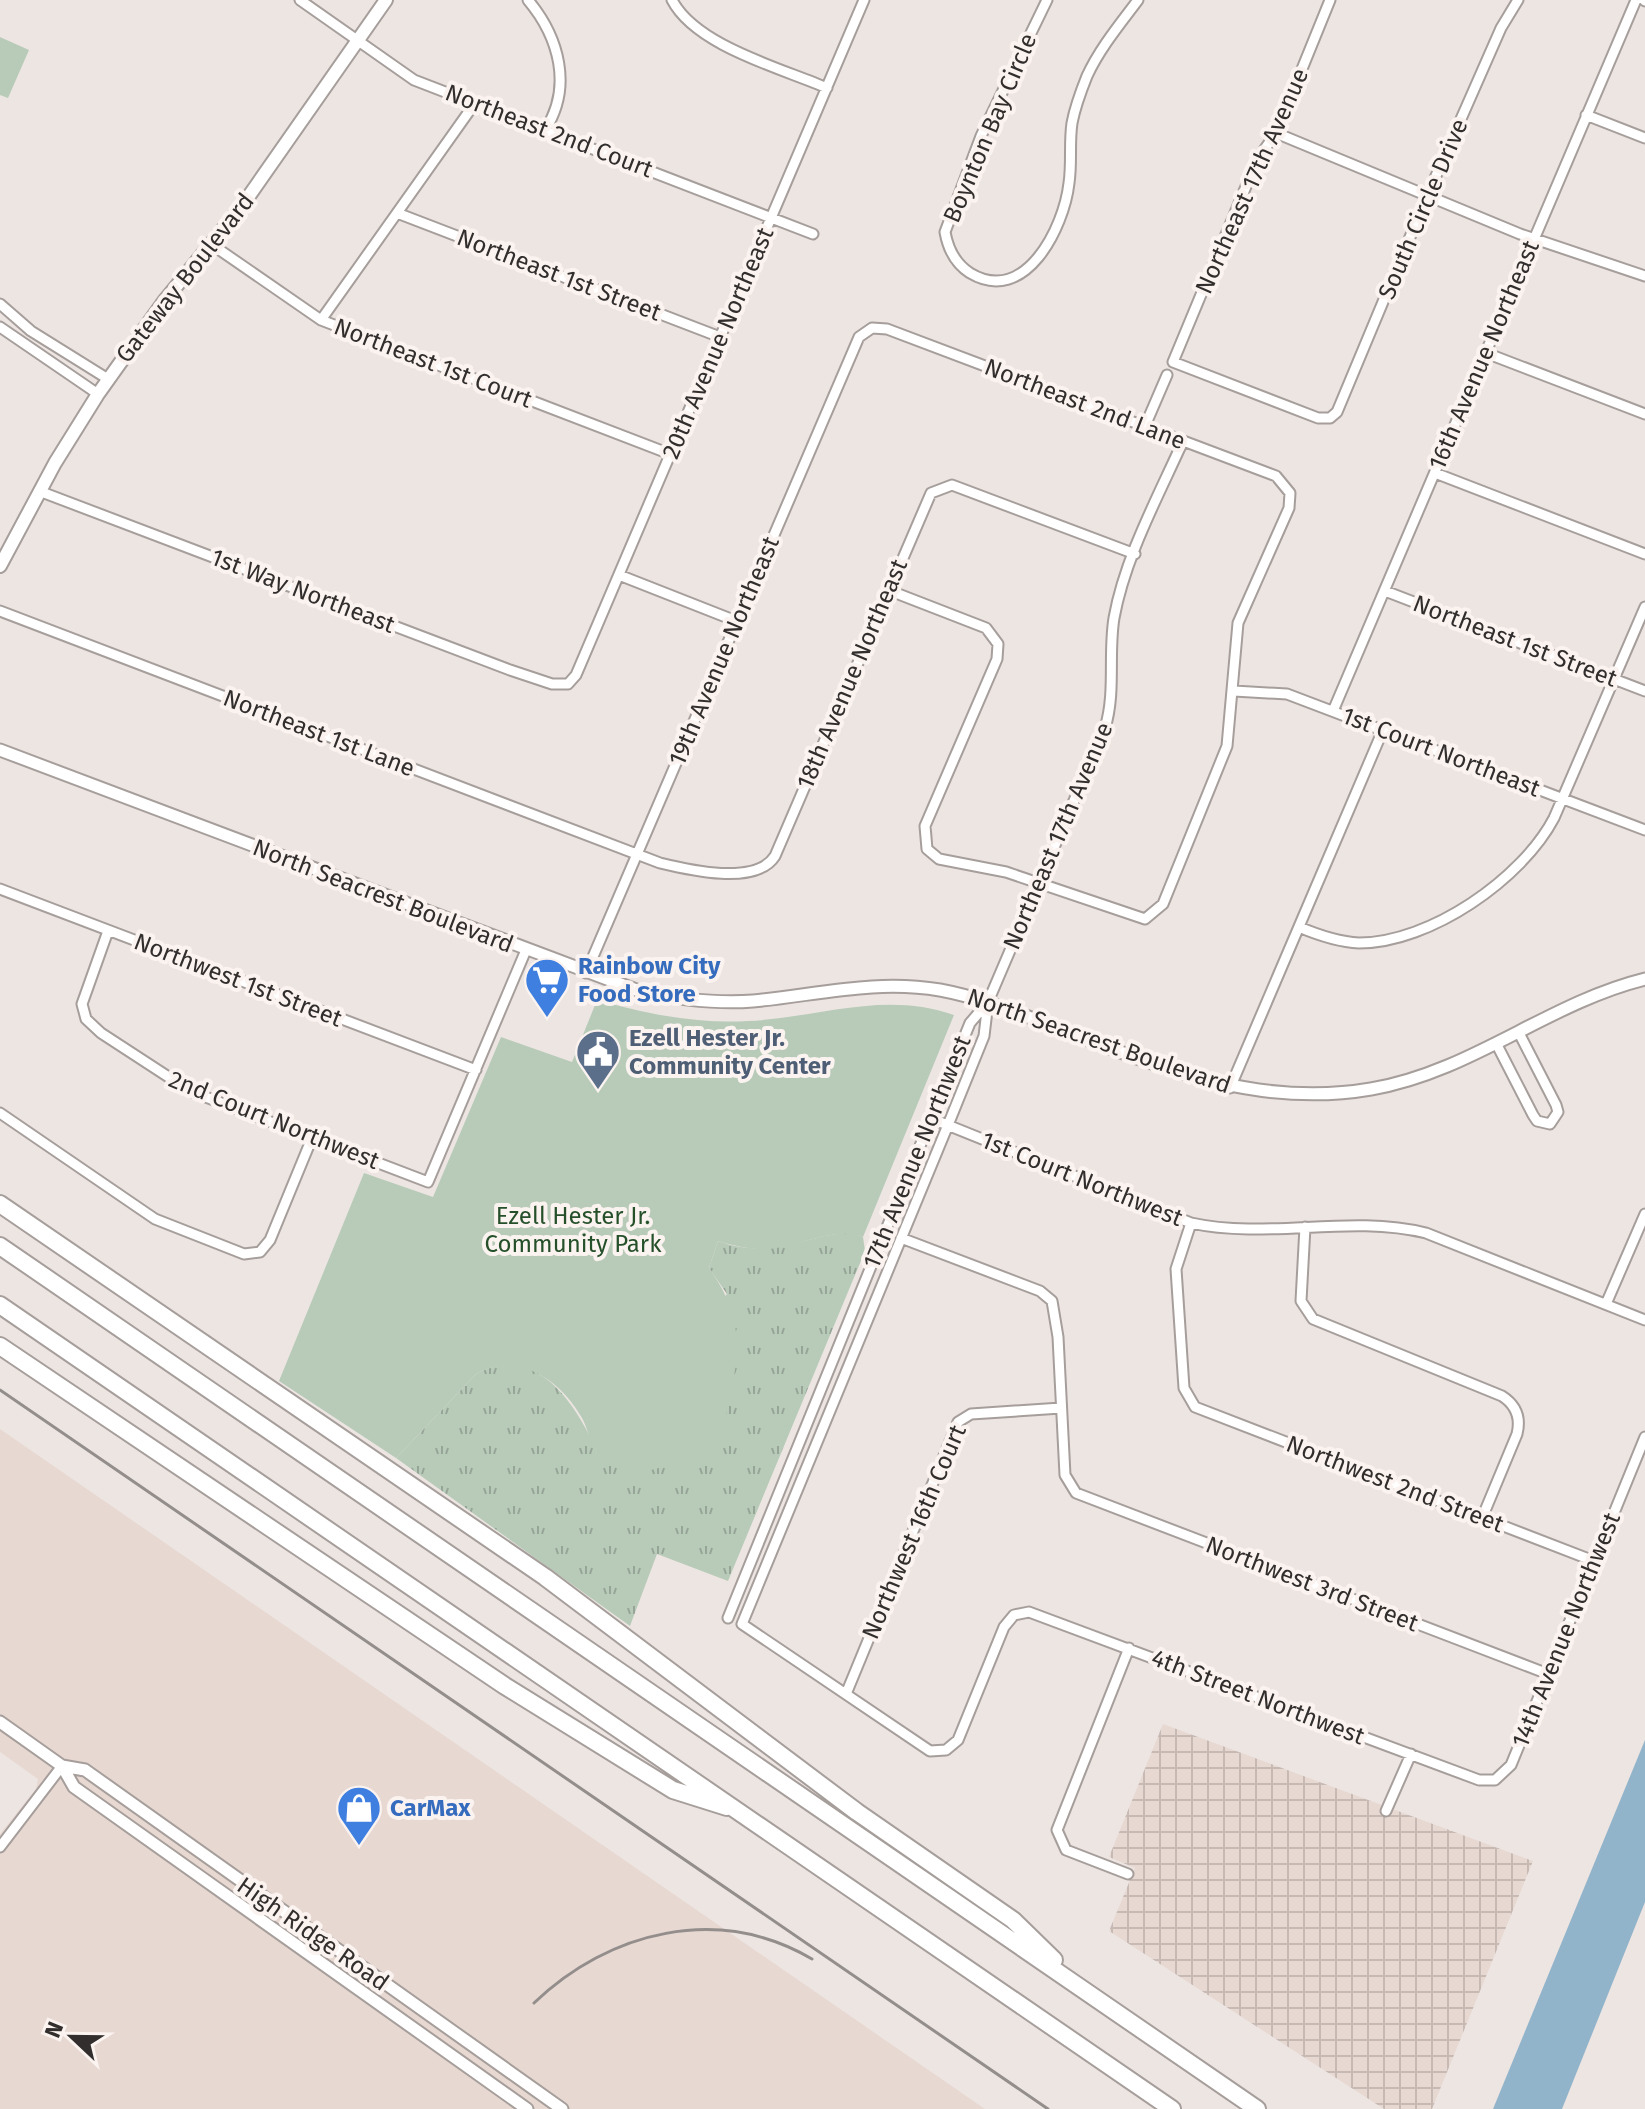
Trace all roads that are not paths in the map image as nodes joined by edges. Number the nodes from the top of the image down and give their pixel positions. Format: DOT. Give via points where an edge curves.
graph roads {
  1 [pos="300,0"];
  2 [pos="386,0"];
  3 [pos="528,0"];
  4 [pos="672,0"];
  5 [pos="864,0"];
  6 [pos="1047,0"];
  7 [pos="1138,0"];
  8 [pos="1330,0"];
  9 [pos="1518,0"];
  10 [pos="1636,0"];
  11 [pos="359,42"];
  12 [pos="827,88"];
  13 [pos="475,103"];
  14 [pos="1586,115"];
  15 [pos="545,130"];
  16 [pos="1276,133"];
  17 [pos="1645,138"];
  18 [pos="1428,194"];
  19 [pos="397,213"];
  20 [pos="771,217"];
  21 [pos="813,234"];
  22 [pos="1534,237"];
  23 [pos="211,244"];
  24 [pos="1645,276"];
  25 [pos="0,304"];
  26 [pos="321,320"];
  27 [pos="0,327"];
  28 [pos="865,331"];
  29 [pos="720,337"];
  30 [pos="1486,353"];
  31 [pos="1167,375"];
  32 [pos="108,379"];
  33 [pos="98,394"];
  34 [pos="1645,414"];
  35 [pos="1330,418"];
  36 [pos="1145,426"];
  37 [pos="1183,441"];
  38 [pos="670,454"];
  39 [pos="1435,473"];
  40 [pos="39,491"];
  41 [pos="1135,554"];
  42 [pos="1645,554"];
  43 [pos="0,566"];
  44 [pos="619,575"];
  45 [pos="888,590"];
  46 [pos="1385,591"];
  47 [pos="1645,607"];
  48 [pos="0,611"];
  49 [pos="736,621"];
  50 [pos="1615,679"];
  51 [pos="568,684"];
  52 [pos="1234,691"];
  53 [pos="1645,691"];
  54 [pos="1333,711"];
  55 [pos="1383,730"];
  56 [pos="0,750"];
  57 [pos="1563,799"];
  58 [pos="1645,830"];
  59 [pos="637,854"];
  60 [pos="1039,883"];
  61 [pos="0,889"];
  62 [pos="1299,927"];
  63 [pos="108,931"];
  64 [pos="526,950"];
  65 [pos="586,973"];
  66 [pos="1645,979"];
  67 [pos="988,1002"];
  68 [pos="1519,1033"];
  69 [pos="1497,1045"];
  70 [pos="476,1070"];
  71 [pos="1230,1088"];
  72 [pos="0,1113"];
  73 [pos="930,1118"];
  74 [pos="948,1125"];
  75 [pos="312,1138"];
  76 [pos="0,1204"];
  77 [pos="1645,1214"];
  78 [pos="1191,1223"];
  79 [pos="1305,1227"];
  80 [pos="901,1238"];
  81 [pos="0,1246"];
  82 [pos="1606,1304"];
  83 [pos="0,1305"];
  84 [pos="1645,1320"];
  85 [pos="0,1346"];
  86 [pos="1061,1408"];
  87 [pos="1645,1437"];
  88 [pos="1482,1518"];
  89 [pos="1594,1561"];
  90 [pos="728,1618"];
  91 [pos="1129,1648"];
  92 [pos="1548,1674"];
  93 [pos="846,1694"];
  94 [pos="0,1722"];
  95 [pos="1411,1754"];
  96 [pos="62,1766"];
  97 [pos="1502,1777"];
  98 [pos="1386,1811"];
  99 [pos="742,1812"];
  100 [pos="0,1847"];
  101 [pos="200,1853"];
  102 [pos="188,1869"];
  103 [pos="1128,1874"];
  104 [pos="1086,1992"];
  105 [pos="474,2047"];
  106 [pos="463,2064"];
  107 [pos="527,2109"];
  108 [pos="562,2109"];
  109 [pos="1172,2109"];
  110 [pos="1257,2109"];
  1 -- 11 [label="street, Northeast 2nd Court"];
  2 -- 11 [label="main road, Gateway Boulevard"];
  3 -- 15 [label="street" via="560,62 561,91"];
  4 -- 12 [label="street" via="706,35"];
  5 -- 12 [label="street, 20th Avenue Northeast"];
  6 -- 7 [label="street, Boynton Bay Circle" via="981,136 945,232 957,261 986,279 1012,279 1027,272 1053,232 1070,182 1069,148 1078,99 1100,53"];
  8 -- 16 [label="street, Northeast 17th Avenue"];
  9 -- 18 [label="street, South Circle Drive"];
  10 -- 14 [label="street, 16th Avenue Northeast"];
  11 -- 13 [label="street, Northeast 2nd Court" via="414,80"];
  11 -- 23 [label="main road, Gateway Boulevard"];
  12 -- 20 [label="street, 20th Avenue Northeast"];
  13 -- 15 [label="street, Northeast 2nd Court"];
  13 -- 19 [label="street"];
  14 -- 17 [label="street"];
  14 -- 22 [label="street, 16th Avenue Northeast"];
  15 -- 20 [label="street, Northeast 2nd Court"];
  16 -- 18 [label="street"];
  16 -- 35 [label="street, Northeast 17th Avenue" via="1257,160 1173,362 1318,418"];
  18 -- 22 [label="street"];
  18 -- 35 [label="street, South Circle Drive" via="1337,412"];
  19 -- 26 [label="street"];
  19 -- 29 [label="street, Northeast 1st Street"];
  20 -- 21 [label="street, Northeast 2nd Court"];
  20 -- 29 [label="street, 20th Avenue Northeast"];
  22 -- 24 [label="street"];
  22 -- 30 [label="street, 16th Avenue Northeast"];
  23 -- 26 [label="street, Northeast 1st Court"];
  23 -- 32 [label="main road, Gateway Boulevard"];
  25 -- 32 [label="street" via="31,331"];
  26 -- 38 [label="street, Northeast 1st Court"];
  27 -- 33 [label="street"];
  28 -- 36 [label="street, Northeast 2nd Lane" via="887,329"];
  28 -- 49 [label="street, 19th Avenue Northeast"];
  29 -- 38 [label="street, 20th Avenue Northeast"];
  30 -- 34 [label="street"];
  30 -- 39 [label="street, 16th Avenue Northeast"];
  31 -- 36 [label="street"];
  32 -- 33 [label="main road, Gateway Boulevard"];
  33 -- 40 [label="main road, Gateway Boulevard"];
  36 -- 37 [label="street, Northeast 2nd Lane"];
  37 -- 41 [label="street, Northeast 17th Avenue"];
  37 -- 52 [label="street, Northeast 2nd Lane" via="1276,476 1287,486 1291,501 1238,623"];
  38 -- 44 [label="street, 20th Avenue Northeast"];
  39 -- 42 [label="street"];
  39 -- 46 [label="street, 16th Avenue Northeast"];
  40 -- 43 [label="main road, Gateway Boulevard"];
  40 -- 51 [label="street, 1st Way Northeast" via="510,670"];
  41 -- 45 [label="street, 18th Avenue Northeast" via="952,485 937,488 927,500"];
  41 -- 60 [label="street, Northeast 17th Avenue" via="1114,618 1110,712"];
  44 -- 49 [label="street"];
  44 -- 51 [label="street, 20th Avenue Northeast"];
  45 -- 59 [label="street, 18th Avenue Northeast" via="770,863 757,870 713,872"];
  45 -- 60 [label="street" via="986,628 998,644 997,659 925,826 924,841 939,859"];
  46 -- 50 [label="street, Northeast 1st Street"];
  46 -- 54 [label="street, 16th Avenue Northeast"];
  47 -- 50 [label="street"];
  48 -- 59 [label="street, Northeast 1st Lane"];
  49 -- 59 [label="street, 19th Avenue Northeast"];
  50 -- 53 [label="street, Northeast 1st Street"];
  50 -- 57 [label="street"];
  52 -- 54 [label="street, 1st Court Northeast" via="1280,692"];
  52 -- 60 [label="street" via="1219,772 1163,904 1152,916 1137,919"];
  54 -- 55 [label="street, 1st Court Northeast"];
  55 -- 57 [label="street, 1st Court Northeast"];
  55 -- 62 [label="street"];
  56 -- 64 [label="street, North Seacrest Boulevard"];
  57 -- 58 [label="street, 1st Court Northeast"];
  57 -- 62 [label="street" via="1547,832 1516,870 1476,900 1413,932 1378,942 1351,942"];
  59 -- 65 [label="street, 19th Avenue Northeast"];
  60 -- 67 [label="street, Northeast 17th Avenue"];
  61 -- 63 [label="street, Northwest 1st Street"];
  62 -- 71 [label="street"];
  63 -- 70 [label="street, Northwest 1st Street"];
  63 -- 75 [label="street, 2nd Court Northwest" via="82,1004 91,1025 178,1085"];
  64 -- 65 [label="street, North Seacrest Boulevard"];
  64 -- 70 [label="street"];
  65 -- 67 [label="street, North Seacrest Boulevard" via="639,991 698,1001 750,1001 878,985 938,990"];
  66 -- 68 [label="street, North Seacrest Boulevard" via="1581,1002"];
  67 -- 71 [label="street, North Seacrest Boulevard" via="1170,1071"];
  67 -- 73 [label="street, 17th Avenue Northwest" via="970,1023"];
  67 -- 74 [label="street, 17th Avenue Northwest" via="984,1036"];
  68 -- 69 [label="street, North Seacrest Boulevard"];
  68 -- 69 [label="street" via="1556,1105 1558,1112 1550,1124 1533,1115"];
  69 -- 71 [label="street, North Seacrest Boulevard" via="1438,1072 1370,1089 1300,1095"];
  70 -- 75 [label="street, 2nd Court Northwest" via="428,1182"];
  72 -- 75 [label="street" via="169,1227 233,1252 260,1252 270,1240"];
  73 -- 74 [label="street, 1st Court Northwest"];
  73 -- 90 [label="street, 17th Avenue Northwest"];
  74 -- 78 [label="street, 1st Court Northwest"];
  74 -- 80 [label="street, 17th Avenue Northwest"];
  76 -- 104 [label="highway" via="557,1585 867,1820 1013,1920"];
  77 -- 82 [label="street"];
  78 -- 79 [label="street, 1st Court Northwest" via="1234,1230"];
  78 -- 88 [label="street, Northwest 2nd Street" via="1176,1269 1184,1388 1195,1407"];
  79 -- 82 [label="street, 1st Court Northwest" via="1375,1224 1426,1233"];
  79 -- 88 [label="street" via="1301,1301 1313,1319 1502,1396 1513,1406 1519,1419 1517,1434"];
  80 -- 86 [label="street" via="1047,1295 1055,1308"];
  80 -- 93 [label="street, 17th Avenue Northwest" via="742,1624"];
  81 -- 104 [label="highway"];
  82 -- 84 [label="street"];
  83 -- 99 [label="highway"];
  85 -- 99 [label="highway" via="572,1728 673,1790"];
  86 -- 92 [label="street, Northwest 3rd Street" via="1065,1475 1076,1493"];
  86 -- 93 [label="street, Northwest 16th Court" via="971,1414 958,1422"];
  87 -- 89 [label="street, 14th Avenue Northwest"];
  88 -- 89 [label="street, Northwest 2nd Street"];
  89 -- 92 [label="street, 14th Avenue Northwest"];
  91 -- 93 [label="street, 4th Street Northwest" via="1037,1614 1014,1615 1004,1627 958,1740 946,1750 924,1747"];
  91 -- 95 [label="street, 4th Street Northwest"];
  91 -- 103 [label="street" via="1057,1830 1066,1850"];
  92 -- 97 [label="street, 14th Avenue Northwest"];
  94 -- 96 [label="street, High Ridge Road"];
  95 -- 97 [label="street, 4th Street Northwest" via="1479,1780"];
  95 -- 98 [label="street"];
  96 -- 100 [label="street"];
  96 -- 101 [label="street, High Ridge Road" via="85,1770"];
  96 -- 102 [label="street, High Ridge Road" via="74,1787"];
  99 -- 109 [label="highway"];
  101 -- 102 [label="street"];
  101 -- 105 [label="street, High Ridge Road"];
  102 -- 106 [label="street, High Ridge Road"];
  104 -- 110 [label="highway"];
  105 -- 106 [label="street"];
  105 -- 108 [label="street, High Ridge Road"];
  106 -- 107 [label="street, High Ridge Road"];
}
